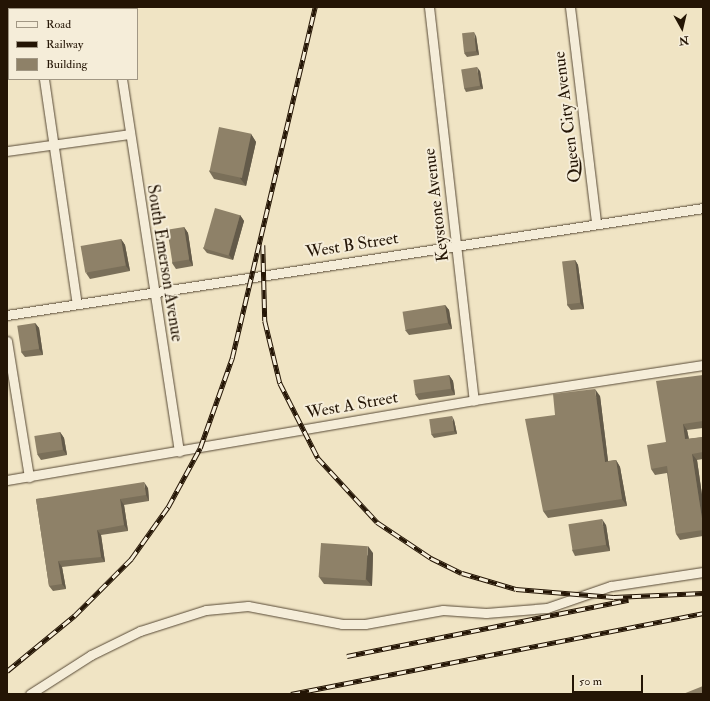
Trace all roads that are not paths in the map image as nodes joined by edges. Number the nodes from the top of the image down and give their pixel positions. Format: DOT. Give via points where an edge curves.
graph roads {
  1 [pos="429,7"];
  2 [pos="570,7"];
  3 [pos="44,80"];
  4 [pos="122,80"];
  5 [pos="130,134"];
  6 [pos="54,145"];
  7 [pos="7,151"];
  8 [pos="703,208"];
  9 [pos="596,223"];
  10 [pos="456,244"];
  11 [pos="153,293"];
  12 [pos="77,304"];
  13 [pos="7,315"];
  14 [pos="7,341"];
  15 [pos="703,365"];
  16 [pos="474,400"];
  17 [pos="179,452"];
  18 [pos="29,477"];
  19 [pos="7,480"];
  20 [pos="703,572"];
  21 [pos="30,694"];
  1 -- 10 [label="street, Keystone Avenue"];
  2 -- 9 [label="street, Queen City Avenue"];
  3 -- 6 [label="street"];
  4 -- 5 [label="street, South Emerson Avenue"];
  5 -- 6 [label="street"];
  5 -- 11 [label="street, South Emerson Avenue"];
  6 -- 7 [label="street"];
  6 -- 12 [label="street"];
  8 -- 9 [label="street, West B Street"];
  9 -- 10 [label="street, West B Street"];
  10 -- 11 [label="street, West B Street"];
  10 -- 16 [label="street, Keystone Avenue"];
  11 -- 12 [label="street, West B Street"];
  11 -- 17 [label="street, South Emerson Avenue"];
  12 -- 13 [label="street, West B Street"];
  14 -- 18 [label="street"];
  15 -- 16 [label="street, West A Street"];
  16 -- 17 [label="street, West A Street"];
  17 -- 18 [label="street, West A Street"];
  18 -- 19 [label="street, West A Street"];
  20 -- 21 [label="street" via="610,586 547,608 486,613 443,610 365,624 342,624 248,606 206,610 140,631 91,655"];
}
